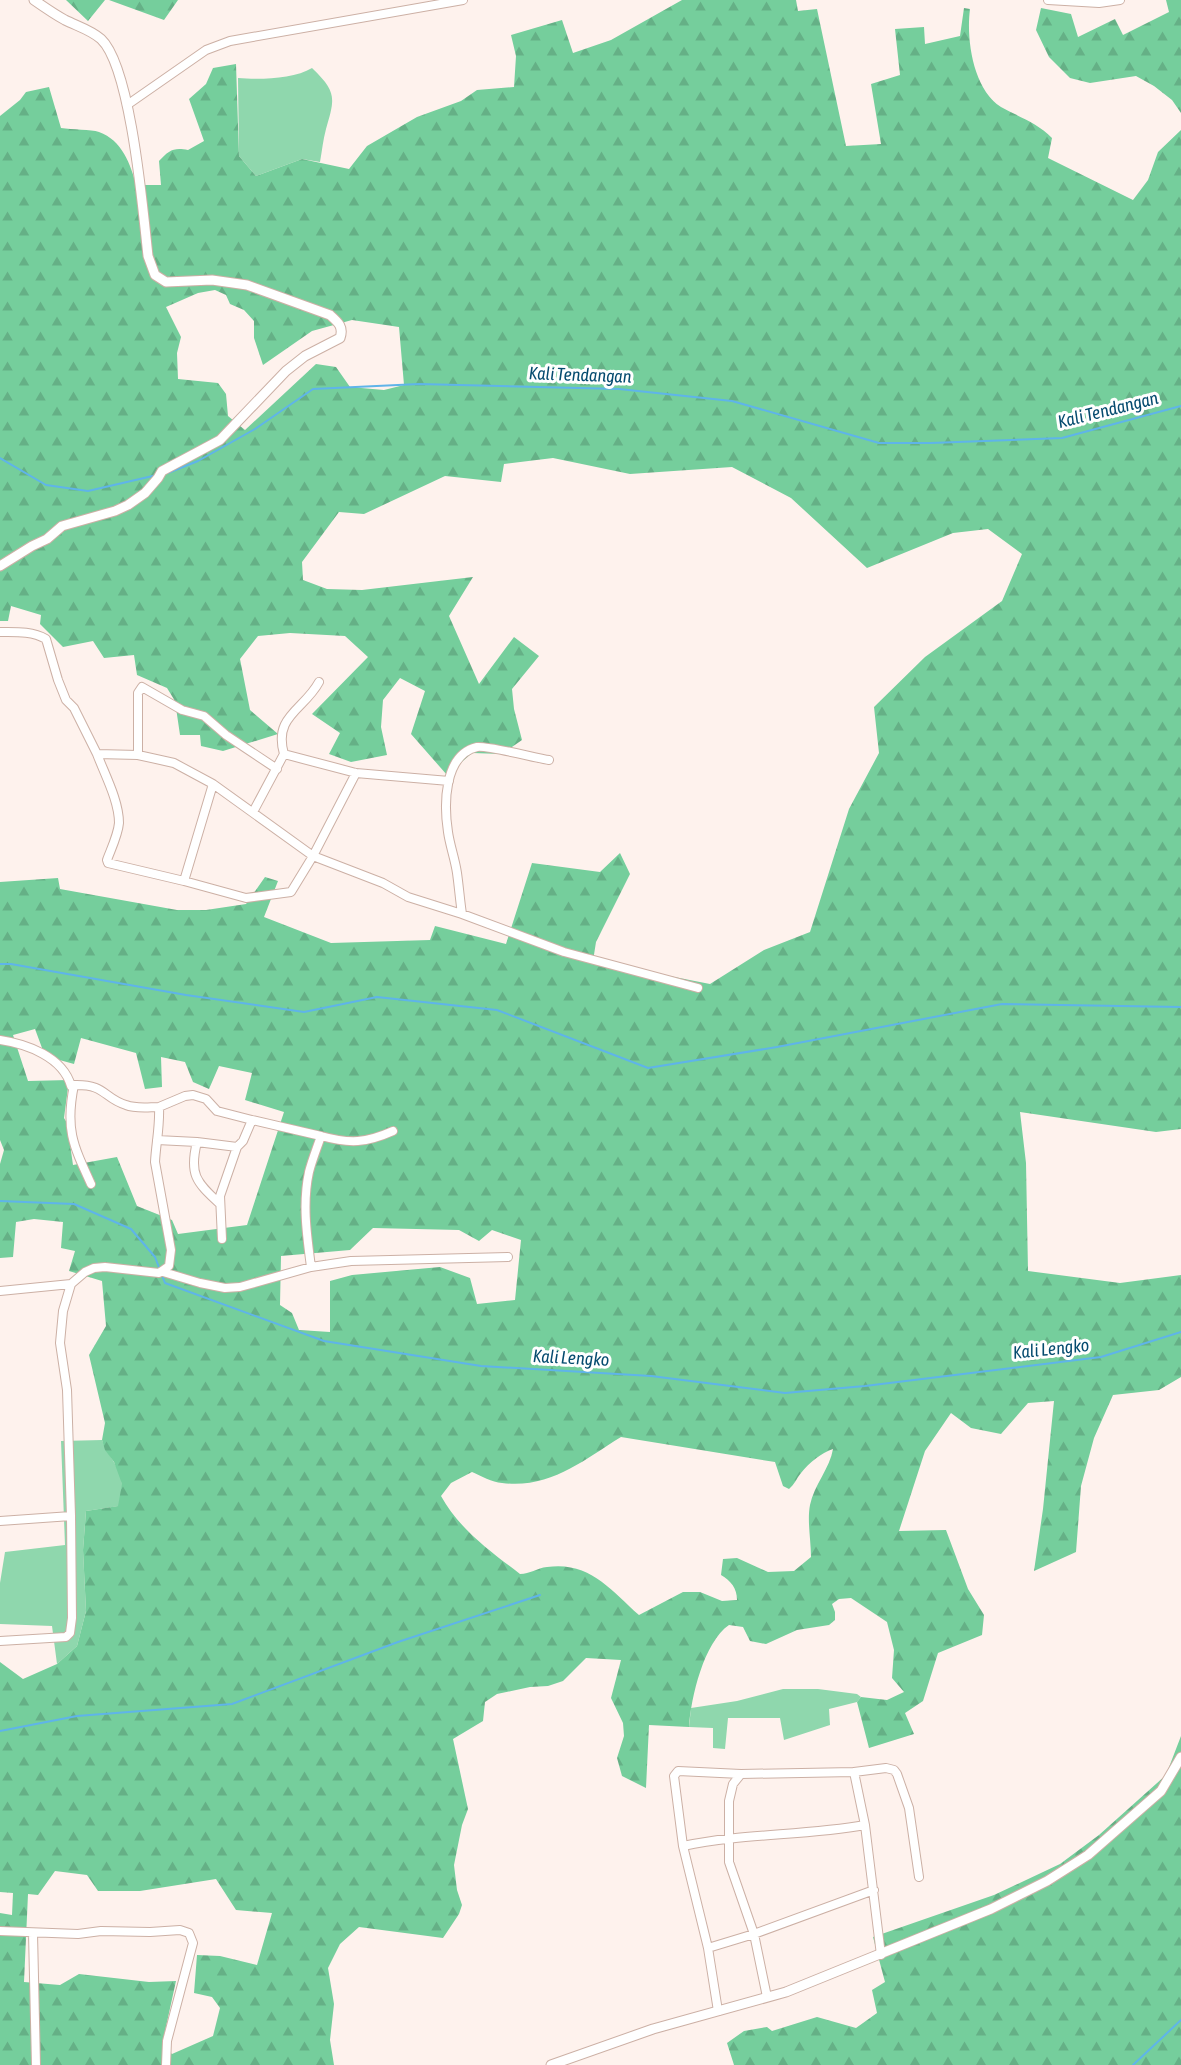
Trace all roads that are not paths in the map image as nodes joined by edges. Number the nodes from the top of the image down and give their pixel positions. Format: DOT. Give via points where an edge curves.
graph roads {
  1 [pos="34,0"];
  2 [pos="463,0"];
  3 [pos="1048,0"];
  4 [pos="1120,0"];
  5 [pos="1099,2"];
  6 [pos="127,105"];
  7 [pos="0,566"];
  8 [pos="0,632"];
  9 [pos="319,682"];
  10 [pos="97,754"];
  11 [pos="284,754"];
  12 [pos="138,755"];
  13 [pos="549,760"];
  14 [pos="277,769"];
  15 [pos="356,773"];
  16 [pos="449,781"];
  17 [pos="213,784"];
  18 [pos="253,812"];
  19 [pos="313,856"];
  20 [pos="184,881"];
  21 [pos="462,915"];
  22 [pos="698,988"];
  23 [pos="0,1040"];
  24 [pos="74,1085"];
  25 [pos="159,1107"];
  26 [pos="252,1120"];
  27 [pos="393,1131"];
  28 [pos="321,1136"];
  29 [pos="157,1140"];
  30 [pos="197,1142"];
  31 [pos="237,1147"];
  32 [pos="91,1184"];
  33 [pos="219,1203"];
  34 [pos="222,1239"];
  35 [pos="508,1257"];
  36 [pos="310,1267"];
  37 [pos="161,1272"];
  38 [pos="71,1284"];
  39 [pos="0,1291"];
  40 [pos="71,1516"];
  41 [pos="0,1521"];
  42 [pos="0,1641"];
  43 [pos="1181,1757"];
  44 [pos="854,1772"];
  45 [pos="741,1774"];
  46 [pos="865,1826"];
  47 [pos="728,1839"];
  48 [pos="683,1846"];
  49 [pos="919,1877"];
  50 [pos="874,1890"];
  51 [pos="0,1931"];
  52 [pos="33,1933"];
  53 [pos="754,1934"];
  54 [pos="708,1948"];
  55 [pos="881,1955"];
  56 [pos="767,1997"];
  57 [pos="718,2011"];
  58 [pos="36,2065"];
  59 [pos="166,2065"];
  60 [pos="551,2065"];
  1 -- 6 [label="street" via="91,31 105,44 115,61"];
  2 -- 6 [label="street" via="230,40 179,68"];
  3 -- 5 [label="street"];
  4 -- 5 [label="street"];
  6 -- 7 [label="street" via="148,256 155,275 166,282 247,285 330,315 342,328 340,338 305,356 220,440 160,474 145,493 128,505 62,526"];
  8 -- 10 [label="street" via="21,632 46,639 66,700"];
  9 -- 11 [label="street" via="284,724"];
  10 -- 12 [label="street"];
  10 -- 20 [label="street" via="118,820 107,862"];
  11 -- 14 [label="street"];
  11 -- 15 [label="street"];
  12 -- 14 [label="street" via="138,693 142,687 182,710 204,716"];
  12 -- 17 [label="street" via="174,763"];
  13 -- 16 [label="street" via="480,746 460,757"];
  14 -- 18 [label="street"];
  15 -- 16 [label="street"];
  15 -- 19 [label="street"];
  16 -- 21 [label="street" via="448,833"];
  17 -- 18 [label="street"];
  17 -- 20 [label="street"];
  18 -- 19 [label="street"];
  19 -- 20 [label="street" via="286,894 246,898"];
  19 -- 21 [label="street" via="408,897"];
  21 -- 22 [label="street" via="564,952"];
  23 -- 24 [label="street" via="27,1047 56,1062"];
  24 -- 25 [label="street" via="96,1087 126,1106"];
  24 -- 32 [label="street" via="69,1119 71,1137"];
  25 -- 26 [label="street" via="193,1095 206,1100 218,1112"];
  25 -- 29 [label="street"];
  26 -- 28 [label="street"];
  26 -- 31 [label="street"];
  27 -- 28 [label="street" via="358,1142"];
  28 -- 36 [label="street" via="309,1172 306,1197"];
  29 -- 30 [label="street"];
  29 -- 37 [label="street" via="156,1176 171,1251 169,1266"];
  30 -- 31 [label="street"];
  30 -- 33 [label="street" via="195,1176"];
  31 -- 33 [label="street"];
  33 -- 34 [label="street"];
  35 -- 36 [label="street" via="351,1261"];
  36 -- 37 [label="street" via="225,1288"];
  37 -- 38 [label="street" via="94,1268"];
  38 -- 39 [label="street"];
  38 -- 40 [label="street" via="60,1343 67,1390"];
  40 -- 41 [label="street"];
  40 -- 42 [label="street" via="70,1633 66,1637"];
  43 -- 55 [label="street" via="1167,1783 1151,1801 1072,1866 991,1909"];
  44 -- 45 [label="street"];
  44 -- 46 [label="street"];
  44 -- 49 [label="street" via="885,1768 897,1774 909,1808"];
  45 -- 47 [label="street" via="731,1792"];
  45 -- 48 [label="street" via="675,1773"];
  46 -- 47 [label="street"];
  46 -- 50 [label="street"];
  47 -- 48 [label="street"];
  47 -- 53 [label="street" via="732,1876"];
  48 -- 54 [label="street"];
  50 -- 53 [label="street"];
  50 -- 55 [label="street"];
  51 -- 52 [label="street"];
  52 -- 58 [label="street"];
  52 -- 59 [label="street" via="180,1929 189,1933 193,1943 167,2041"];
  53 -- 54 [label="street"];
  53 -- 56 [label="street"];
  54 -- 57 [label="street"];
  55 -- 56 [label="street"];
  56 -- 57 [label="street"];
  57 -- 60 [label="street"];
}
